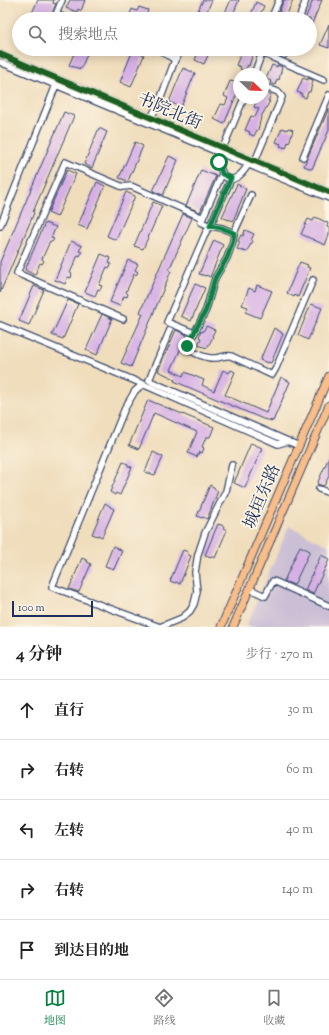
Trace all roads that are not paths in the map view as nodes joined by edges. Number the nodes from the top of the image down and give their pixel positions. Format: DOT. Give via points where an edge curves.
graph roads {
  1 [pos="62,0"];
  2 [pos="279,0"];
  3 [pos="306,0"];
  4 [pos="57,12"];
  5 [pos="274,12"];
  6 [pos="302,12"];
  7 [pos="0,54"];
  8 [pos="169,56"];
  9 [pos="178,56"];
  10 [pos="261,56"];
  11 [pos="269,56"];
  12 [pos="175,60"];
  13 [pos="0,62"];
  14 [pos="256,68"];
  15 [pos="324,80"];
  16 [pos="56,85"];
  17 [pos="269,88"];
  18 [pos="329,95"];
  19 [pos="241,104"];
  20 [pos="151,118"];
  21 [pos="223,148"];
  22 [pos="219,153"];
  23 [pos="303,157"];
  24 [pos="255,161"];
  25 [pos="248,165"];
  26 [pos="222,174"];
  27 [pos="231,178"];
  28 [pos="329,192"];
  29 [pos="250,194"];
  30 [pos="329,198"];
  31 [pos="203,218"];
  32 [pos="0,226"];
  33 [pos="210,226"];
  34 [pos="234,233"];
  35 [pos="313,280"];
  36 [pos="123,319"];
  37 [pos="0,325"];
  38 [pos="170,330"];
  39 [pos="194,333"];
  40 [pos="329,376"];
  41 [pos="143,384"];
  42 [pos="329,405"];
  43 [pos="288,441"];
  44 [pos="299,446"];
  45 [pos="232,466"];
  46 [pos="319,488"];
  47 [pos="329,493"];
  48 [pos="250,589"];
  49 [pos="329,606"];
  50 [pos="221,627"];
  51 [pos="233,627"];
  1 -- 4 [label="street"];
  2 -- 5 [label="street"];
  3 -- 6 [label="street"];
  7 -- 20 [label="street, 书院北街"];
  8 -- 12 [label="street"];
  9 -- 12 [label="street"];
  10 -- 14 [label="street"];
  11 -- 15 [label="street"];
  12 -- 20 [label="street"];
  13 -- 16 [label="street, 书院北街"];
  16 -- 22 [label="street, 书院北街"];
  16 -- 32 [label="street"];
  17 -- 24 [label="street" via="282,97"];
  18 -- 23 [label="street"];
  19 -- 21 [label="street"];
  20 -- 21 [label="street, 书院北街"];
  21 -- 24 [label="street, 书院北街"];
  22 -- 25 [label="street, 书院北街"];
  22 -- 26 [label="street"];
  24 -- 28 [label="street, 书院北街"];
  25 -- 27 [label="street" via="238,177"];
  25 -- 30 [label="street, 书院北街"];
  26 -- 27 [label="street"];
  26 -- 31 [label="street"];
  27 -- 33 [label="street"];
  29 -- 34 [label="street"];
  31 -- 33 [label="street" via="201,222"];
  31 -- 36 [label="street" via="130,186 123,187 65,162 17,273"];
  33 -- 34 [label="street"];
  33 -- 39 [label="street" via="167,322"];
  34 -- 39 [label="street" via="227,258 215,278 206,310"];
  35 -- 39 [label="street" via="272,375 231,356 214,359 190,350 187,346"];
  37 -- 41 [label="street"];
  38 -- 43 [label="street" via="150,380 152,382"];
  40 -- 44 [label="main road, 城垣东路"];
  41 -- 43 [label="street" via="278,444"];
  41 -- 45 [label="street" via="135,391 125,408 52,587 160,627 182,618 190,611 196,598 194,577 198,554 225,495"];
  42 -- 48 [label="main road, 城垣东路"];
  43 -- 44 [label="street"];
  44 -- 50 [label="main road, 城垣东路"];
  46 -- 47 [label="street"];
  48 -- 49 [label="street" via="265,596 273,581"];
  48 -- 51 [label="main road, 城垣东路"];
}
